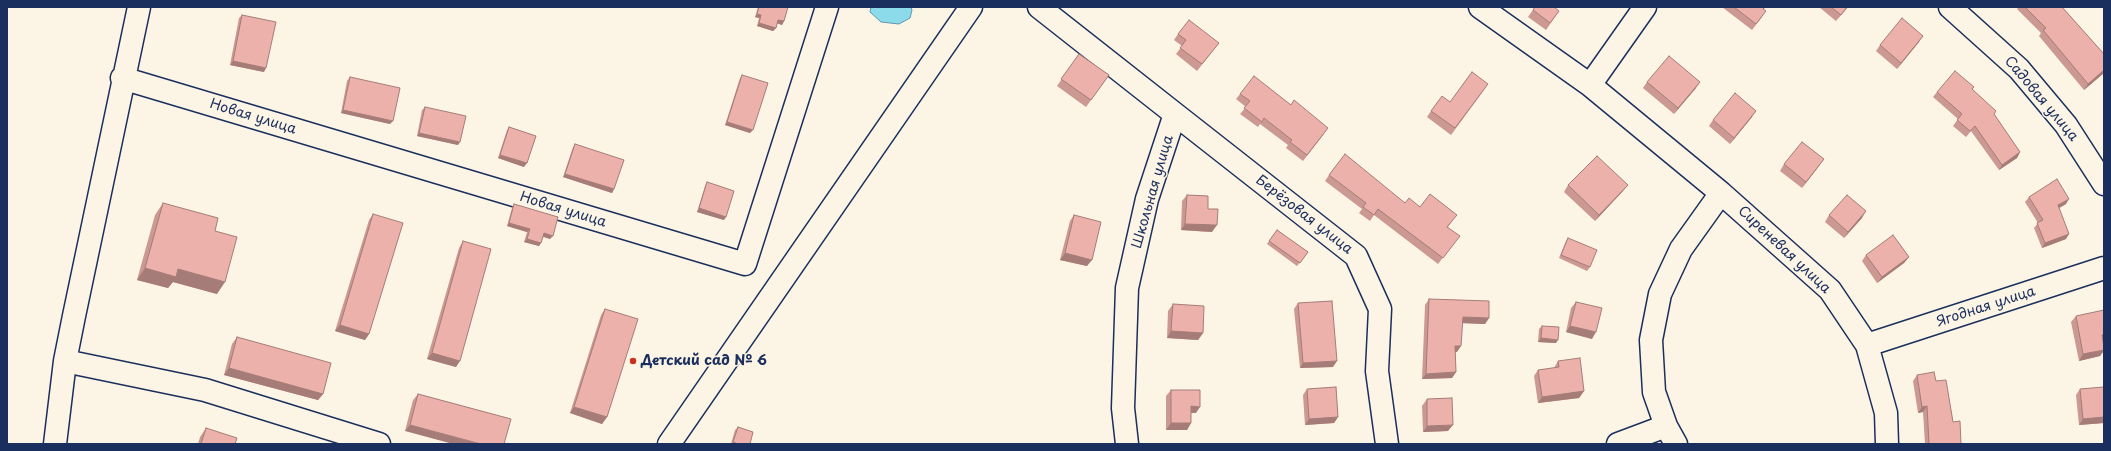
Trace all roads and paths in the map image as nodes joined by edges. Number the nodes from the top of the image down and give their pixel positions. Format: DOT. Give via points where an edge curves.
graph roads {
  1 [pos="139,7"];
  2 [pos="827,7"];
  3 [pos="971,7"];
  4 [pos="1039,7"];
  5 [pos="1480,7"];
  6 [pos="1645,7"];
  7 [pos="1950,7"];
  8 [pos="122,78"];
  9 [pos="1590,85"];
  10 [pos="1175,114"];
  11 [pos="2104,184"];
  12 [pos="1721,192"];
  13 [pos="2104,268"];
  14 [pos="1867,345"];
  15 [pos="65,361"];
  16 [pos="1671,435"];
  17 [pos="55,444"];
  18 [pos="379,444"];
  19 [pos="669,444"];
  20 [pos="1127,444"];
  21 [pos="1387,444"];
  22 [pos="1618,444"];
  23 [pos="1888,444"];
  1 -- 8 [label="street"];
  2 -- 8 [label="street, Новая улица" via="745,264"];
  3 -- 19 [label="street"];
  4 -- 10 [label="street"];
  5 -- 9 [label="street, Сиреневая улица"];
  6 -- 9 [label="street"];
  7 -- 11 [label="street, Садовая улица" via="2018,69 2066,125"];
  8 -- 15 [label="street"];
  9 -- 12 [label="street, Сиреневая улица"];
  10 -- 20 [label="street, Школьная улица" via="1147,199 1127,288 1123,408"];
  10 -- 21 [label="street, Берёзовая улица" via="1356,256 1380,309 1377,371"];
  12 -- 14 [label="street, Сиреневая улица" via="1830,290"];
  12 -- 16 [label="street" via="1682,249 1660,294 1651,340 1654,392"];
  13 -- 14 [label="street, Ягодная улица"];
  14 -- 23 [label="street, Сиреневая улица" via="1886,413"];
  15 -- 17 [label="street"];
  15 -- 18 [label="street" via="205,390"];
  16 -- 22 [label="street"];
}
